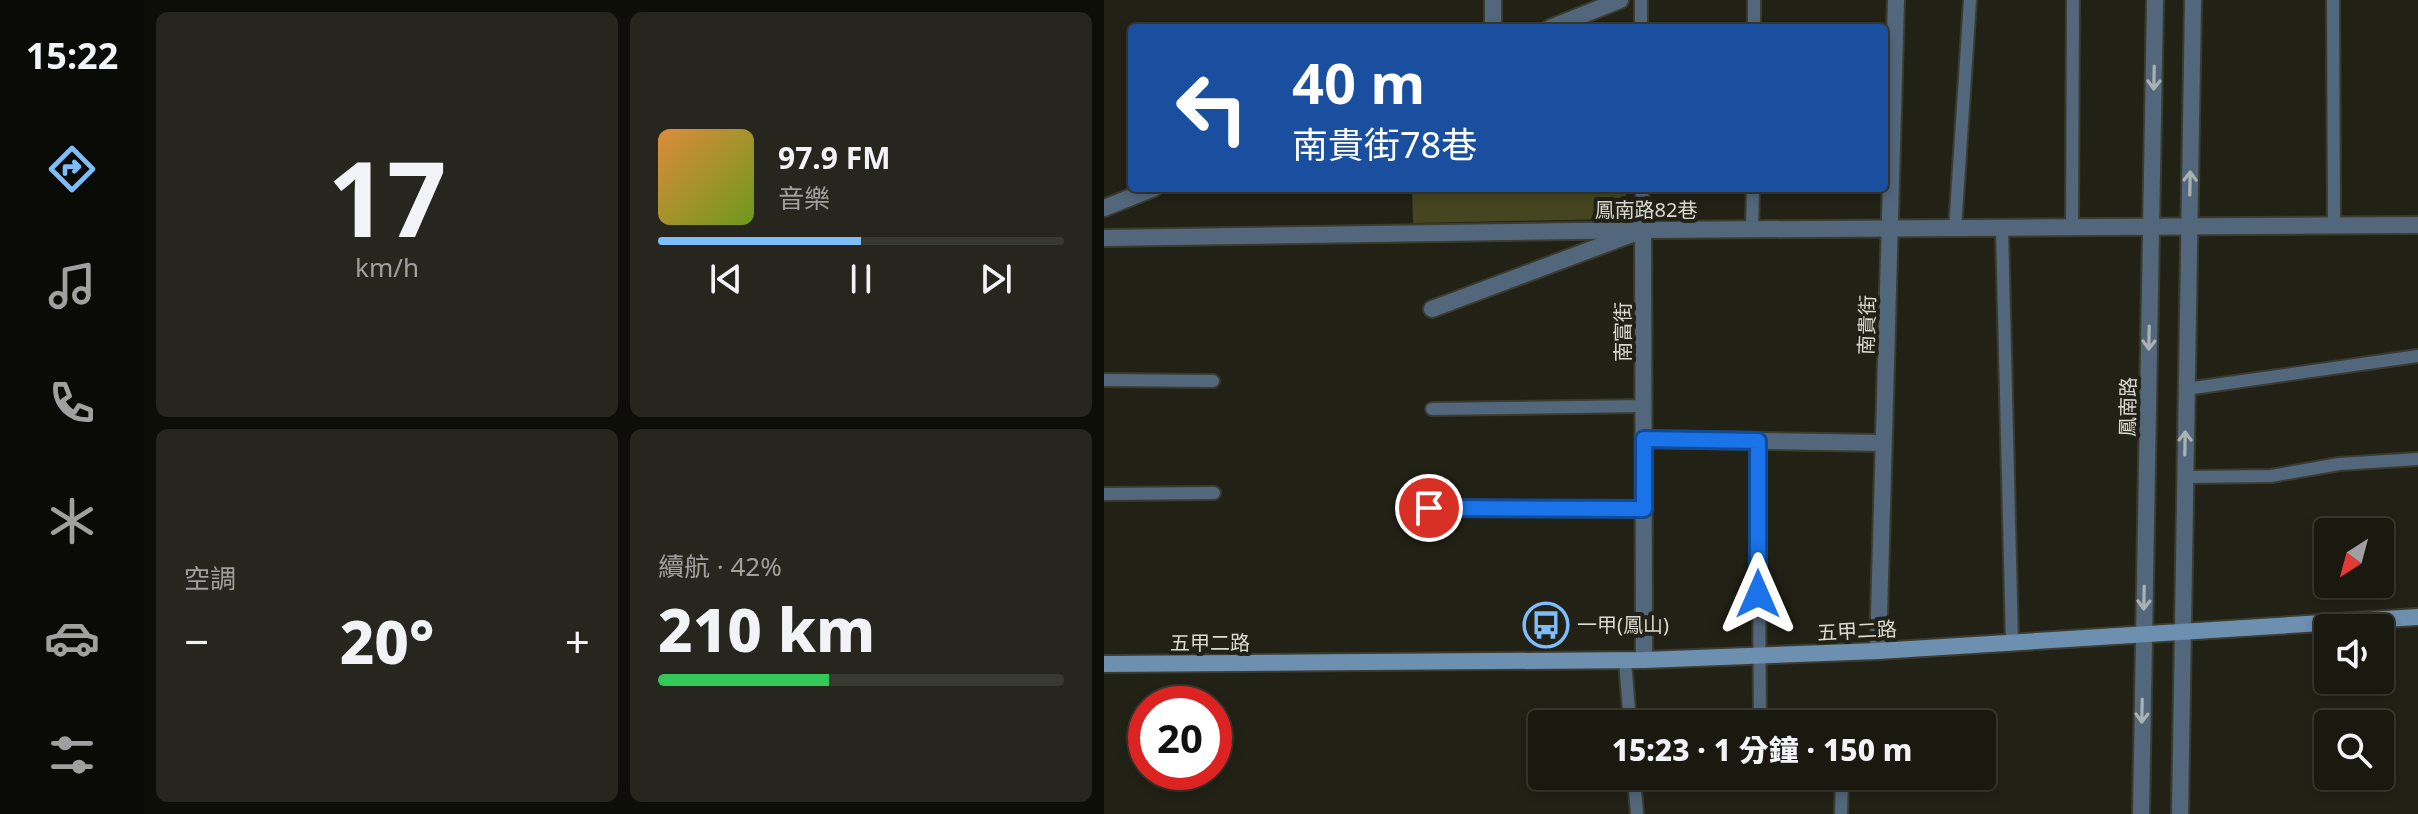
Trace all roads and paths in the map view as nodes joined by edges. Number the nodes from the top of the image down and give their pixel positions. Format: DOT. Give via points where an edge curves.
graph roads {
  1 [pos="1493,0"];
  2 [pos="1620,0"];
  3 [pos="1641,0"];
  4 [pos="1754,0"];
  5 [pos="1896,0"];
  6 [pos="1970,0"];
  7 [pos="2073,0"];
  8 [pos="2155,0"];
  9 [pos="2193,0"];
  10 [pos="2333,0"];
  11 [pos="1493,24"];
  12 [pos="1560,24"];
  13 [pos="1641,24"];
  14 [pos="1754,24"];
  15 [pos="1144,192"];
  16 [pos="1642,192"];
  17 [pos="1753,192"];
  18 [pos="1104,208"];
  19 [pos="2418,225"];
  20 [pos="2334,226"];
  21 [pos="2151,227"];
  22 [pos="2189,227"];
  23 [pos="2072,228"];
  24 [pos="1955,229"];
  25 [pos="2002,229"];
  26 [pos="1643,230"];
  27 [pos="1752,230"];
  28 [pos="1889,230"];
  29 [pos="1104,238"];
  30 [pos="1432,309"];
  31 [pos="2418,356"];
  32 [pos="1104,380"];
  33 [pos="1213,381"];
  34 [pos="2186,389"];
  35 [pos="1643,406"];
  36 [pos="1432,409"];
  37 [pos="1644,439"];
  38 [pos="1758,441"];
  39 [pos="1883,443"];
  40 [pos="2418,459"];
  41 [pos="2185,477"];
  42 [pos="1214,493"];
  43 [pos="1104,494"];
  44 [pos="1429,508"];
  45 [pos="1644,509"];
  46 [pos="2418,617"];
  47 [pos="2143,633"];
  48 [pos="2182,633"];
  49 [pos="2012,642"];
  50 [pos="1878,651"];
  51 [pos="1758,656"];
  52 [pos="1625,660"];
  53 [pos="1644,660"];
  54 [pos="1104,664"];
  55 [pos="1629,710"];
  56 [pos="1760,710"];
  57 [pos="1635,790"];
  58 [pos="1842,790"];
  59 [pos="1637,814"];
  60 [pos="1841,814"];
  61 [pos="2141,814"];
  62 [pos="2180,814"];
  1 -- 11 [label="street"];
  2 -- 12 [label="street"];
  3 -- 13 [label="lane"];
  4 -- 14 [label="lane"];
  5 -- 28 [label="street, 南貴街"];
  6 -- 24 [label="lane"];
  7 -- 23 [label="lane"];
  8 -- 21 [label="street, 鳳南路, one-way"];
  22 -- 9 [label="street, one-way"];
  10 -- 20 [label="lane"];
  15 -- 18 [label="street"];
  16 -- 26 [label="lane"];
  17 -- 27 [label="lane"];
  19 -- 20 [label="street, 鳳南路82巷"];
  20 -- 22 [label="street, 鳳南路82巷"];
  21 -- 22 [label="street, 鳳南路82巷"];
  21 -- 23 [label="street, 鳳南路82巷"];
  21 -- 47 [label="street, 鳳南路, one-way"];
  22 -- 34 [label="street"];
  23 -- 25 [label="street, 鳳南路82巷"];
  24 -- 25 [label="street, 鳳南路82巷"];
  24 -- 28 [label="street, 鳳南路82巷"];
  25 -- 49 [label="lane"];
  26 -- 27 [label="street, 鳳南路82巷"];
  26 -- 29 [label="street, 鳳南路82巷"];
  26 -- 30 [label="street"];
  26 -- 35 [label="street, 南富街"];
  27 -- 28 [label="street, 鳳南路82巷"];
  28 -- 39 [label="street, 南貴街"];
  31 -- 34 [label="lane"];
  32 -- 33 [label="lane"];
  41 -- 34 [label="street, one-way"];
  35 -- 36 [label="lane"];
  35 -- 37 [label="street, 南富街"];
  37 -- 38 [label="street"];
  37 -- 45 [label="street, 南富街"];
  38 -- 39 [label="street"];
  38 -- 51 [label="lane"];
  39 -- 50 [label="street, 南貴街"];
  40 -- 41 [label="lane" via="2339,464 2271,476"];
  41 -- 48 [label="street"];
  42 -- 43 [label="lane"];
  44 -- 45 [label="lane"];
  45 -- 53 [label="street, 南富街"];
  46 -- 48 [label="main road, 五甲二路"];
  47 -- 48 [label="main road, 五甲二路"];
  47 -- 49 [label="main road, 五甲二路"];
  47 -- 61 [label="street, 鳳南路, one-way"];
  48 -- 62 [label="street"];
  49 -- 50 [label="main road, 五甲二路"];
  50 -- 51 [label="main road, 五甲二路"];
  51 -- 53 [label="main road, 五甲二路"];
  51 -- 56 [label="lane"];
  52 -- 53 [label="main road, 五甲二路"];
  52 -- 54 [label="main road, 五甲二路"];
  52 -- 55 [label="lane"];
  57 -- 59 [label="lane"];
  58 -- 60 [label="lane"];
}
